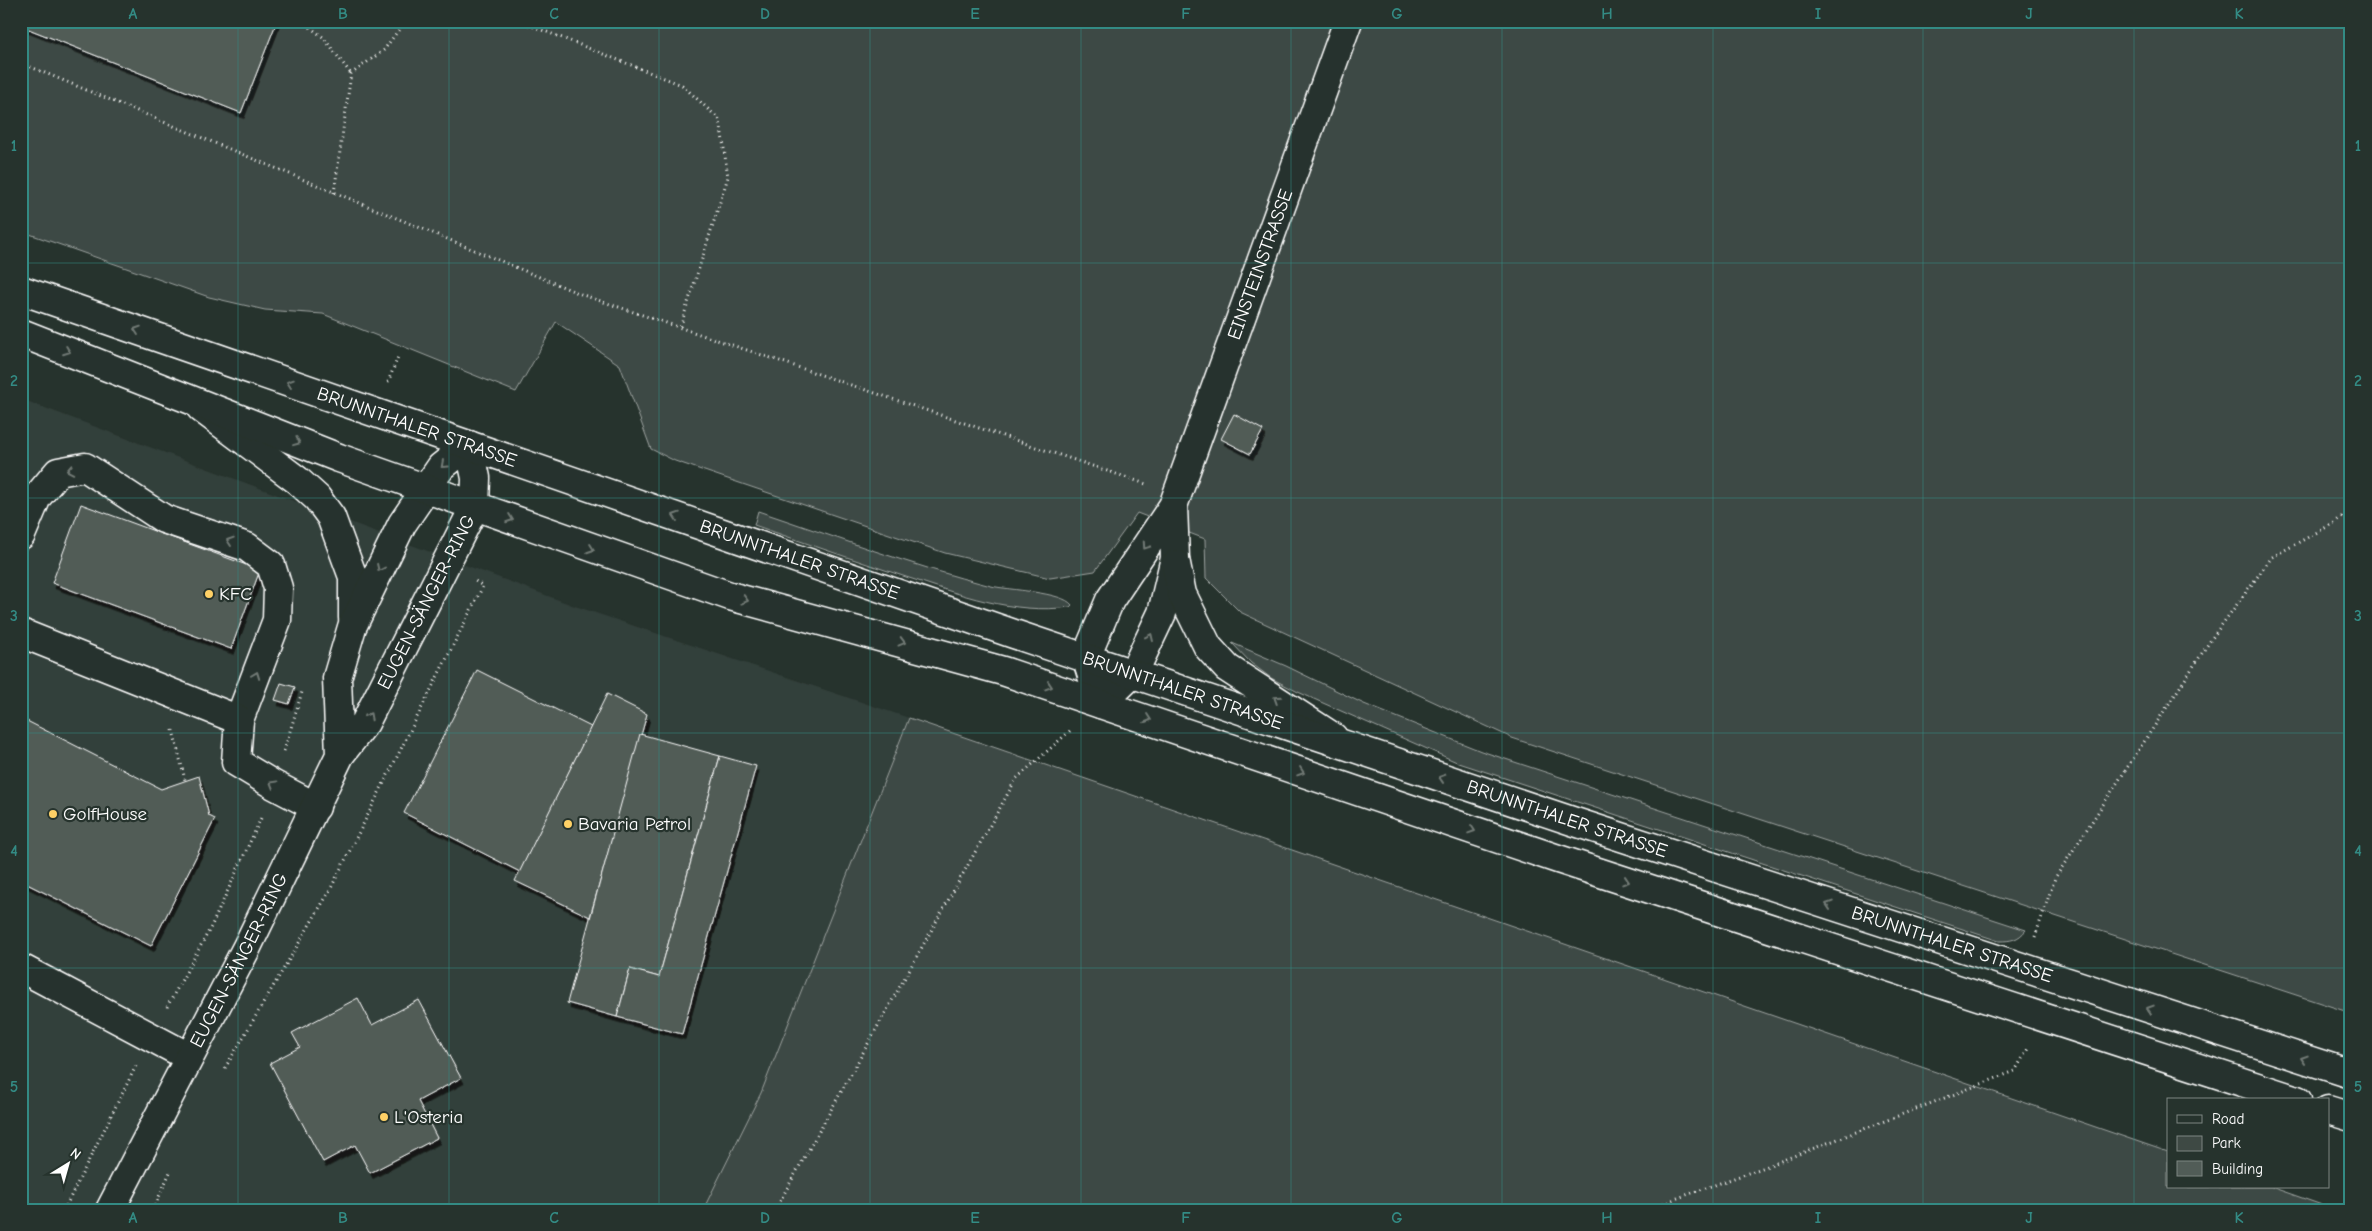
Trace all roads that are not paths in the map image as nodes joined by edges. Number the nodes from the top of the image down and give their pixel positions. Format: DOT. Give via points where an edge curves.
graph roads {
  1 [pos="1348,21"];
  2 [pos="21,290"];
  3 [pos="21,333"];
  4 [pos="187,398"];
  5 [pos="469,445"];
  6 [pos="424,489"];
  7 [pos="1175,500"];
  8 [pos="475,506"];
  9 [pos="21,535"];
  10 [pos="1174,558"];
  11 [pos="352,626"];
  12 [pos="21,633"];
  13 [pos="1086,658"];
  14 [pos="1134,672"];
  15 [pos="1101,704"];
  16 [pos="239,720"];
  17 [pos="1347,746"];
  18 [pos="340,755"];
  19 [pos="316,807"];
  20 [pos="21,968"];
  21 [pos="189,1057"];
  22 [pos="2351,1074"];
  23 [pos="2291,1098"];
  24 [pos="2330,1111"];
  25 [pos="2351,1117"];
  26 [pos="110,1210"];
  1 -- 7 [label="main road, EINSTEINSTRASSE"];
  5 -- 2 [label="main road, BRUNNTHALER STRASSE, one-way"];
  3 -- 4 [label="main road, BRUNNTHALER STRASSE, one-way"];
  4 -- 6 [label="main road, BRUNNTHALER STRASSE, one-way"];
  4 -- 11 [label="main road, EUGEN-SÄNGER-RING" via="317,498 331,518 353,577"];
  5 -- 6 [label="main road, EUGEN-SÄNGER-RING, one-way" via="441,467"];
  5 -- 8 [label="main road, EUGEN-SÄNGER-RING" via="476,478"];
  13 -- 5 [label="main road, BRUNNTHALER STRASSE, one-way"];
  6 -- 8 [label="main road, BRUNNTHALER STRASSE"];
  6 -- 11 [label="main road, EUGEN-SÄNGER-RING, one-way" via="402,524"];
  7 -- 10 [label="main road, EINSTEINSTRASSE"];
  7 -- 13 [label="main road, EINSTEINSTRASSE, one-way" via="1110,600"];
  8 -- 15 [label="main road, BRUNNTHALER STRASSE, one-way" via="730,596 929,649"];
  18 -- 8 [label="main road, EUGEN-SÄNGER-RING, one-way" via="365,723"];
  16 -- 9 [label="main road, one-way" via="277,620 278,588 271,565 247,547 164,519 85,467 58,472 38,497"];
  14 -- 10 [label="main road, EINSTEINSTRASSE, one-way" via="1162,613"];
  17 -- 10 [label="main road, EINSTEINSTRASSE, one-way" via="1227,668 1214,654 1182,594"];
  11 -- 18 [label="main road, EUGEN-SÄNGER-RING" via="337,678"];
  12 -- 16 [label="main road"];
  13 -- 14 [label="main road, BRUNNTHALER STRASSE"];
  13 -- 15 [label="main road"];
  14 -- 15 [label="main road, EINSTEINSTRASSE"];
  14 -- 17 [label="main road, BRUNNTHALER STRASSE"];
  15 -- 23 [label="main road, BRUNNTHALER STRASSE, one-way" via="1558,859"];
  19 -- 16 [label="main road, one-way" via="236,762"];
  22 -- 17 [label="main road, BRUNNTHALER STRASSE, one-way"];
  18 -- 19 [label="main road, EUGEN-SÄNGER-RING"];
  19 -- 21 [label="main road, EUGEN-SÄNGER-RING"];
  20 -- 21 [label="main road, EUGEN-SÄNGER-RING"];
  21 -- 26 [label="main road, EUGEN-SÄNGER-RING"];
  24 -- 25 [label="main road"];
}
